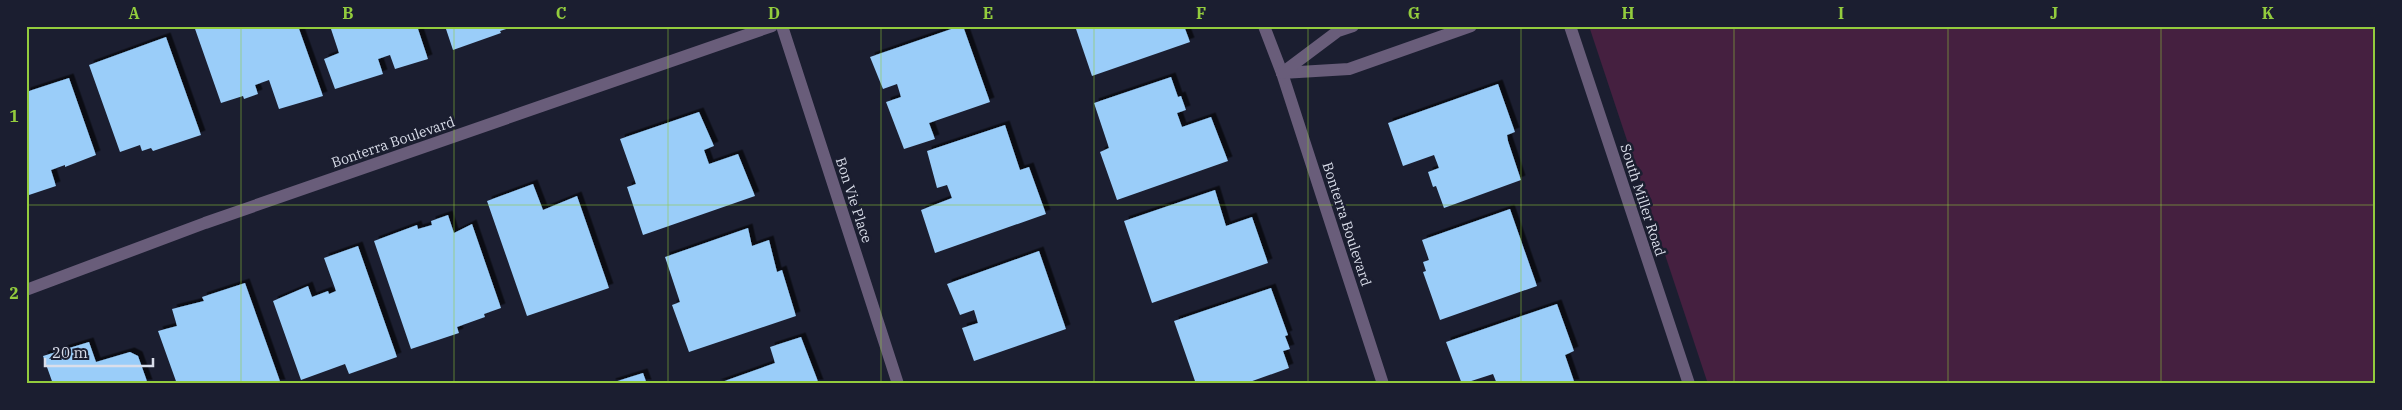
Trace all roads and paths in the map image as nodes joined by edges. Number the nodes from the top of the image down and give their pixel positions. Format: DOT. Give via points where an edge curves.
graph roads {
  1 [pos="772,26"];
  2 [pos="782,26"];
  3 [pos="1264,26"];
  4 [pos="1353,26"];
  5 [pos="1471,26"];
  6 [pos="1570,26"];
  7 [pos="1282,73"];
  8 [pos="26,290"];
  9 [pos="898,384"];
  10 [pos="1383,384"];
  11 [pos="1689,384"];
  1 -- 8 [label="street, Bonterra Boulevard" via="204,223"];
  2 -- 9 [label="street, Bon Vie Place"];
  3 -- 7 [label="street, Bonterra Boulevard"];
  4 -- 7 [label="street" via="1338,31"];
  5 -- 7 [label="street" via="1349,69"];
  6 -- 11 [label="street, South Miller Road"];
  7 -- 10 [label="street, Bonterra Boulevard"];
}
